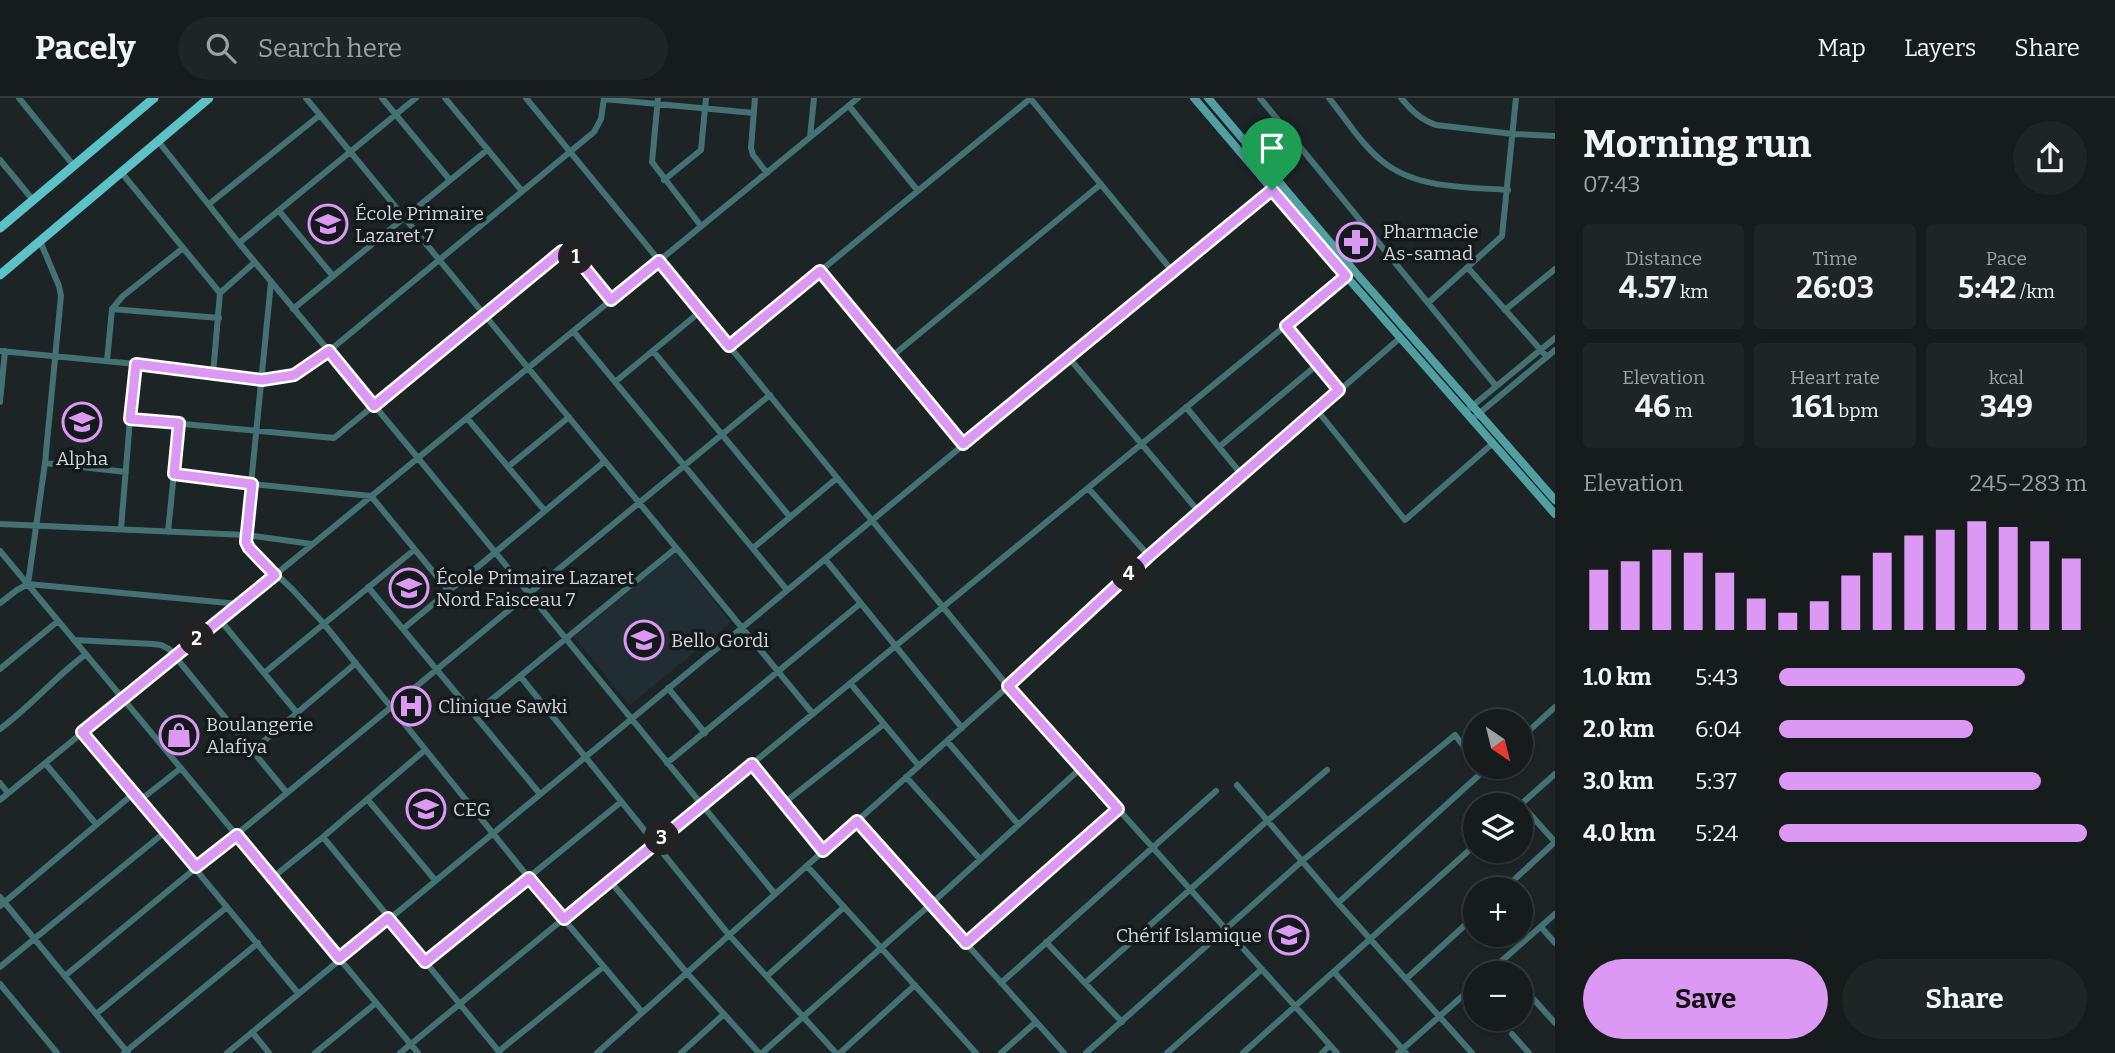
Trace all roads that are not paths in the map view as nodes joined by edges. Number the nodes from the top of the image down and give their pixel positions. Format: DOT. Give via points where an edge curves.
graph roads {
  1 [pos="19,98"];
  2 [pos="154,98"];
  3 [pos="209,98"];
  4 [pos="306,98"];
  5 [pos="383,98"];
  6 [pos="416,98"];
  7 [pos="445,98"];
  8 [pos="526,98"];
  9 [pos="604,98"];
  10 [pos="706,98"];
  11 [pos="755,98"];
  12 [pos="814,98"];
  13 [pos="858,98"];
  14 [pos="1030,98"];
  15 [pos="1194,98"];
  16 [pos="1208,98"];
  17 [pos="1329,98"];
  18 [pos="1401,98"];
  19 [pos="1516,98"];
  20 [pos="1265,100"];
  21 [pos="658,101"];
  22 [pos="849,106"];
  23 [pos="705,108"];
  24 [pos="754,113"];
  25 [pos="320,115"];
  26 [pos="396,115"];
  27 [pos="1513,134"];
  28 [pos="1555,136"];
  29 [pos="810,137"];
  30 [pos="158,141"];
  31 [pos="487,150"];
  32 [pos="570,151"];
  33 [pos="350,153"];
  34 [pos="0,160"];
  35 [pos="74,166"];
  36 [pos="121,172"];
  37 [pos="766,173"];
  38 [pos="450,180"];
  39 [pos="664,180"];
  40 [pos="1101,184"];
  41 [pos="1272,190"];
  42 [pos="1508,190"];
  43 [pos="522,191"];
  44 [pos="918,191"];
  45 [pos="33,200"];
  46 [pos="209,204"];
  47 [pos="279,211"];
  48 [pos="405,218"];
  49 [pos="701,226"];
  50 [pos="0,228"];
  51 [pos="40,241"];
  52 [pos="239,243"];
  53 [pos="183,248"];
  54 [pos="439,259"];
  55 [pos="659,261"];
  56 [pos="255,262"];
  57 [pos="1468,268"];
  58 [pos="1555,270"];
  59 [pos="820,271"];
  60 [pos="1173,272"];
  61 [pos="0,275"];
  62 [pos="333,276"];
  63 [pos="1346,276"];
  64 [pos="271,282"];
  65 [pos="220,293"];
  66 [pos="611,300"];
  67 [pos="1428,303"];
  68 [pos="112,309"];
  69 [pos="293,309"];
  70 [pos="1505,310"];
  71 [pos="701,311"];
  72 [pos="484,316"];
  73 [pos="219,318"];
  74 [pos="1286,326"];
  75 [pos="573,331"];
  76 [pos="1400,338"];
  77 [pos="1554,340"];
  78 [pos="729,346"];
  79 [pos="1540,350"];
  80 [pos="2,351"];
  81 [pos="329,351"];
  82 [pos="653,351"];
  83 [pos="1555,351"];
  84 [pos="57,355"];
  85 [pos="891,357"];
  86 [pos="1547,357"];
  87 [pos="1069,358"];
  88 [pos="107,361"];
  89 [pos="136,364"];
  90 [pos="1318,364"];
  91 [pos="528,368"];
  92 [pos="213,374"];
  93 [pos="262,380"];
  94 [pos="615,382"];
  95 [pos="1496,386"];
  96 [pos="1339,390"];
  97 [pos="770,396"];
  98 [pos="0,402"];
  99 [pos="374,406"];
  100 [pos="1186,407"];
  101 [pos="1468,409"];
  102 [pos="1317,410"];
  103 [pos="569,417"];
  104 [pos="467,418"];
  105 [pos="130,419"];
  106 [pos="1475,419"];
  107 [pos="179,423"];
  108 [pos="257,429"];
  109 [pos="722,435"];
  110 [pos="963,444"];
  111 [pos="1142,444"];
  112 [pos="1492,444"];
  113 [pos="1219,447"];
  114 [pos="418,458"];
  115 [pos="606,461"];
  116 [pos="45,463"];
  117 [pos="685,466"];
  118 [pos="508,467"];
  119 [pos="126,472"];
  120 [pos="174,474"];
  121 [pos="1242,474"];
  122 [pos="837,478"];
  123 [pos="252,484"];
  124 [pos="1088,488"];
  125 [pos="371,496"];
  126 [pos="1555,500"];
  127 [pos="640,503"];
  128 [pos="545,511"];
  129 [pos="1199,512"];
  130 [pos="1555,514"];
  131 [pos="790,517"];
  132 [pos="872,520"];
  133 [pos="0,524"];
  134 [pos="37,524"];
  135 [pos="121,529"];
  136 [pos="168,531"];
  137 [pos="246,535"];
  138 [pos="313,544"];
  139 [pos="676,548"];
  140 [pos="753,548"];
  141 [pos="414,550"];
  142 [pos="0,551"];
  143 [pos="495,552"];
  144 [pos="1149,556"];
  145 [pos="825,559"];
  146 [pos="275,575"];
  147 [pos="28,584"];
  148 [pos="368,587"];
  149 [pos="449,590"];
  150 [pos="787,590"];
  151 [pos="529,594"];
  152 [pos="0,603"];
  153 [pos="861,603"];
  154 [pos="239,604"];
  155 [pos="943,607"];
  156 [pos="220,620"];
  157 [pos="58,621"];
  158 [pos="324,624"];
  159 [pos="741,627"];
  160 [pos="403,629"];
  161 [pos="566,639"];
  162 [pos="74,640"];
  163 [pos="895,646"];
  164 [pos="86,654"];
  165 [pos="175,656"];
  166 [pos="356,663"];
  167 [pos="0,669"];
  168 [pos="437,670"];
  169 [pos="778,672"];
  170 [pos="264,673"];
  171 [pos="520,677"];
  172 [pos="850,683"];
  173 [pos="1008,686"];
  174 [pos="668,688"];
  175 [pos="123,699"];
  176 [pos="392,706"];
  177 [pos="1555,707"];
  178 [pos="298,714"];
  179 [pos="474,714"];
  180 [pos="813,714"];
  181 [pos="631,718"];
  182 [pos="884,724"];
  183 [pos="962,727"];
  184 [pos="1533,727"];
  185 [pos="0,729"];
  186 [pos="82,732"];
  187 [pos="705,733"];
  188 [pos="947,741"];
  189 [pos="1463,745"];
  190 [pos="425,750"];
  191 [pos="252,751"];
  192 [pos="584,757"];
  193 [pos="45,763"];
  194 [pos="667,763"];
  195 [pos="752,764"];
  196 [pos="919,766"];
  197 [pos="181,768"];
  198 [pos="1081,768"];
  199 [pos="1327,769"];
  200 [pos="1555,775"];
  201 [pos="906,777"];
  202 [pos="1472,779"];
  203 [pos="0,783"];
  204 [pos="1237,785"];
  205 [pos="1216,791"];
  206 [pos="8,793"];
  207 [pos="287,793"];
  208 [pos="1533,793"];
  209 [pos="133,794"];
  210 [pos="540,794"];
  211 [pos="0,800"];
  212 [pos="368,800"];
  213 [pos="139,801"];
  214 [pos="621,802"];
  215 [pos="784,803"];
  216 [pos="702,805"];
  217 [pos="1118,809"];
  218 [pos="1533,818"];
  219 [pos="857,821"];
  220 [pos="1267,821"];
  221 [pos="96,824"];
  222 [pos="1018,824"];
  223 [pos="165,832"];
  224 [pos="493,832"];
  225 [pos="237,835"];
  226 [pos="323,838"];
  227 [pos="1555,842"];
  228 [pos="654,844"];
  229 [pos="1153,848"];
  230 [pos="823,851"];
  231 [pos="1463,856"];
  232 [pos="980,859"];
  233 [pos="1302,861"];
  234 [pos="807,866"];
  235 [pos="196,867"];
  236 [pos="1517,877"];
  237 [pos="272,878"];
  238 [pos="529,878"];
  239 [pos="435,880"];
  240 [pos="610,881"];
  241 [pos="1190,889"];
  242 [pos="775,894"];
  243 [pos="2,902"];
  244 [pos="1338,903"];
  245 [pos="931,904"];
  246 [pos="227,907"];
  247 [pos="843,908"];
  248 [pos="1555,914"];
  249 [pos="388,918"];
  250 [pos="564,919"];
  251 [pos="1463,927"];
  252 [pos="1541,927"];
  253 [pos="1226,929"];
  254 [pos="729,934"];
  255 [pos="35,939"];
  256 [pos="1370,939"];
  257 [pos="1046,942"];
  258 [pos="258,943"];
  259 [pos="966,943"];
  260 [pos="1555,943"];
  261 [pos="881,948"];
  262 [pos="339,958"];
  263 [pos="1501,961"];
  264 [pos="425,962"];
  265 [pos="0,967"];
  266 [pos="603,967"];
  267 [pos="1262,969"];
  268 [pos="1334,972"];
  269 [pos="687,973"];
  270 [pos="66,975"];
  271 [pos="767,976"];
  272 [pos="1406,979"];
  273 [pos="1002,983"];
  274 [pos="1085,983"];
  275 [pos="0,985"];
  276 [pos="915,985"];
  277 [pos="298,993"];
  278 [pos="1463,996"];
  279 [pos="1533,998"];
  280 [pos="376,1003"];
  281 [pos="460,1004"];
  282 [pos="1295,1006"];
  283 [pos="642,1012"];
  284 [pos="96,1014"];
  285 [pos="724,1014"];
  286 [pos="803,1016"];
  287 [pos="1440,1016"];
  288 [pos="1122,1021"];
  289 [pos="1036,1022"];
  290 [pos="1555,1023"];
  291 [pos="252,1032"];
  292 [pos="1512,1034"];
  293 [pos="411,1044"];
  294 [pos="1330,1045"];
  295 [pos="126,1052"];
  296 [pos="499,1052"];
  297 [pos="1402,1052"];
  298 [pos="57,1053"];
  299 [pos="227,1053"];
  300 [pos="269,1053"];
  301 [pos="315,1053"];
  302 [pos="400,1053"];
  303 [pos="418,1053"];
  304 [pos="597,1053"];
  305 [pos="681,1053"];
  306 [pos="761,1053"];
  307 [pos="838,1053"];
  308 [pos="976,1053"];
  309 [pos="1001,1053"];
  310 [pos="1064,1053"];
  311 [pos="1086,1053"];
  312 [pos="1167,1053"];
  313 [pos="1243,1053"];
  314 [pos="1322,1053"];
  315 [pos="1337,1053"];
  316 [pos="1472,1053"];
  317 [pos="1529,1053"];
  1 -- 35 [label="street"];
  2 -- 35 [label="main road"];
  3 -- 30 [label="main road"];
  4 -- 25 [label="street"];
  5 -- 26 [label="street"];
  6 -- 26 [label="street"];
  7 -- 31 [label="street"];
  8 -- 32 [label="street"];
  9 -- 21 [label="street"];
  9 -- 32 [label="street" via="599,126"];
  10 -- 23 [label="street"];
  11 -- 24 [label="street"];
  12 -- 29 [label="street"];
  13 -- 22 [label="street"];
  14 -- 40 [label="street"];
  14 -- 44 [label="street"];
  15 -- 41 [label="main road"];
  16 -- 101 [label="main road"];
  17 -- 42 [label="street" via="1370,150 1400,173 1437,184"];
  18 -- 27 [label="street" via="1413,113 1436,125"];
  19 -- 27 [label="street"];
  20 -- 67 [label="street"];
  21 -- 23 [label="street"];
  21 -- 39 [label="street" via="652,162"];
  22 -- 29 [label="street"];
  22 -- 44 [label="street"];
  23 -- 24 [label="street"];
  23 -- 39 [label="street" via="701,150"];
  24 -- 37 [label="street" via="751,148"];
  25 -- 33 [label="street"];
  25 -- 46 [label="street"];
  26 -- 33 [label="street"];
  26 -- 38 [label="street"];
  27 -- 28 [label="street"];
  27 -- 42 [label="street"];
  29 -- 37 [label="street"];
  30 -- 36 [label="main road"];
  30 -- 46 [label="street"];
  31 -- 38 [label="street"];
  31 -- 43 [label="street"];
  32 -- 43 [label="street"];
  32 -- 55 [label="street"];
  33 -- 47 [label="street"];
  33 -- 48 [label="street"];
  34 -- 45 [label="street"];
  35 -- 45 [label="main road"];
  36 -- 51 [label="main road"];
  36 -- 53 [label="street"];
  37 -- 49 [label="street"];
  38 -- 48 [label="street"];
  39 -- 49 [label="street"];
  40 -- 60 [label="street"];
  40 -- 85 [label="street"];
  41 -- 60 [label="street"];
  41 -- 63 [label="main road"];
  42 -- 57 [label="street" via="1502,236"];
  43 -- 54 [label="street"];
  44 -- 59 [label="street"];
  45 -- 50 [label="main road"];
  46 -- 52 [label="street"];
  47 -- 52 [label="street"];
  47 -- 62 [label="street"];
  48 -- 54 [label="street"];
  48 -- 62 [label="street"];
  49 -- 55 [label="street"];
  51 -- 61 [label="main road"];
  51 -- 84 [label="street" via="61,296"];
  52 -- 56 [label="street"];
  53 -- 65 [label="street"];
  53 -- 68 [label="street"];
  54 -- 72 [label="street"];
  54 -- 81 [label="street"];
  55 -- 66 [label="street"];
  55 -- 71 [label="street"];
  56 -- 64 [label="street"];
  56 -- 65 [label="street"];
  57 -- 67 [label="street"];
  57 -- 70 [label="street"];
  58 -- 70 [label="street"];
  59 -- 78 [label="street"];
  59 -- 85 [label="street"];
  60 -- 87 [label="street"];
  62 -- 69 [label="street"];
  63 -- 74 [label="street"];
  63 -- 76 [label="main road"];
  64 -- 69 [label="street"];
  64 -- 93 [label="street"];
  65 -- 73 [label="street"];
  66 -- 72 [label="street" via="572,252 562,251"];
  66 -- 75 [label="street"];
  67 -- 95 [label="street"];
  68 -- 73 [label="street"];
  68 -- 88 [label="street"];
  69 -- 81 [label="street"];
  70 -- 79 [label="street"];
  71 -- 78 [label="street"];
  71 -- 82 [label="street"];
  72 -- 91 [label="street"];
  72 -- 99 [label="street"];
  73 -- 92 [label="street"];
  74 -- 90 [label="street"];
  74 -- 100 [label="street"];
  75 -- 91 [label="street"];
  75 -- 94 [label="street"];
  76 -- 96 [label="street"];
  76 -- 101 [label="main road"];
  77 -- 79 [label="street"];
  78 -- 97 [label="street"];
  79 -- 86 [label="street"];
  79 -- 95 [label="street"];
  80 -- 84 [label="street"];
  80 -- 98 [label="street"];
  81 -- 93 [label="street" via="294,375"];
  81 -- 99 [label="street"];
  82 -- 94 [label="street"];
  82 -- 109 [label="street"];
  83 -- 86 [label="street"];
  84 -- 88 [label="street"];
  84 -- 116 [label="street"];
  85 -- 110 [label="street"];
  86 -- 106 [label="street"];
  87 -- 110 [label="street"];
  87 -- 111 [label="street"];
  88 -- 89 [label="street"];
  89 -- 92 [label="street"];
  89 -- 105 [label="street"];
  90 -- 96 [label="street"];
  90 -- 113 [label="street"];
  91 -- 103 [label="street"];
  91 -- 104 [label="street"];
  92 -- 93 [label="street"];
  93 -- 108 [label="street"];
  94 -- 117 [label="street"];
  95 -- 101 [label="street"];
  96 -- 102 [label="street"];
  97 -- 109 [label="street"];
  97 -- 122 [label="street"];
  99 -- 108 [label="street" via="334,438"];
  99 -- 114 [label="street"];
  100 -- 111 [label="street"];
  100 -- 113 [label="street"];
  101 -- 106 [label="main road"];
  102 -- 112 [label="street" via="1405,520"];
  102 -- 121 [label="street"];
  103 -- 115 [label="street"];
  103 -- 118 [label="street"];
  104 -- 114 [label="street"];
  104 -- 118 [label="street"];
  105 -- 107 [label="street"];
  105 -- 119 [label="street"];
  106 -- 112 [label="main road"];
  106 -- 126 [label="main road"];
  107 -- 108 [label="street"];
  107 -- 120 [label="street"];
  108 -- 123 [label="street"];
  109 -- 117 [label="street"];
  109 -- 131 [label="street"];
  110 -- 132 [label="street"];
  111 -- 124 [label="street"];
  111 -- 129 [label="street"];
  112 -- 130 [label="main road"];
  113 -- 121 [label="street"];
  114 -- 125 [label="street"];
  114 -- 143 [label="street"];
  115 -- 127 [label="street"];
  115 -- 128 [label="street"];
  116 -- 119 [label="street"];
  116 -- 134 [label="street"];
  117 -- 127 [label="street"];
  117 -- 140 [label="street"];
  118 -- 128 [label="street"];
  119 -- 135 [label="street"];
  120 -- 123 [label="street"];
  120 -- 136 [label="street"];
  121 -- 129 [label="street"];
  122 -- 131 [label="street"];
  122 -- 132 [label="street"];
  123 -- 125 [label="street"];
  123 -- 137 [label="street"];
  124 -- 144 [label="street"];
  124 -- 155 [label="street"];
  125 -- 138 [label="street"];
  125 -- 141 [label="street"];
  127 -- 139 [label="street"];
  127 -- 151 [label="street"];
  128 -- 143 [label="street"];
  129 -- 144 [label="street"];
  131 -- 140 [label="street"];
  132 -- 145 [label="street"];
  132 -- 155 [label="street"];
  133 -- 134 [label="street"];
  134 -- 135 [label="street"];
  134 -- 147 [label="street"];
  135 -- 136 [label="street"];
  136 -- 137 [label="street"];
  137 -- 138 [label="street"];
  137 -- 146 [label="street" via="249,548"];
  138 -- 146 [label="street"];
  139 -- 159 [label="street"];
  139 -- 161 [label="street"];
  140 -- 150 [label="street"];
  141 -- 148 [label="street"];
  141 -- 149 [label="street"];
  142 -- 147 [label="street"];
  143 -- 149 [label="street"];
  143 -- 151 [label="street"];
  144 -- 173 [label="street"];
  145 -- 150 [label="street"];
  145 -- 153 [label="street"];
  146 -- 154 [label="street"];
  146 -- 158 [label="street"];
  147 -- 152 [label="street"];
  147 -- 154 [label="street"];
  147 -- 157 [label="street"];
  148 -- 158 [label="street"];
  148 -- 160 [label="street"];
  149 -- 160 [label="street"];
  150 -- 159 [label="street"];
  151 -- 161 [label="street"];
  151 -- 168 [label="street"];
  153 -- 163 [label="street"];
  153 -- 169 [label="street"];
  154 -- 156 [label="street"];
  155 -- 163 [label="street"];
  155 -- 173 [label="street"];
  156 -- 165 [label="street"];
  156 -- 170 [label="street"];
  157 -- 162 [label="street"];
  157 -- 167 [label="street"];
  158 -- 166 [label="street"];
  158 -- 170 [label="street"];
  159 -- 169 [label="street"];
  159 -- 174 [label="street"];
  160 -- 168 [label="street"];
  161 -- 171 [label="street"];
  161 -- 181 [label="street"];
  162 -- 164 [label="street"];
  162 -- 165 [label="street" via="161,645"];
  163 -- 172 [label="street"];
  163 -- 183 [label="street"];
  164 -- 175 [label="street"];
  164 -- 185 [label="street"];
  165 -- 175 [label="street"];
  165 -- 191 [label="street"];
  166 -- 176 [label="street"];
  166 -- 178 [label="street"];
  168 -- 176 [label="street"];
  168 -- 179 [label="street"];
  169 -- 180 [label="street"];
  169 -- 187 [label="street"];
  170 -- 178 [label="street"];
  171 -- 179 [label="street"];
  171 -- 192 [label="street"];
  172 -- 180 [label="street"];
  172 -- 182 [label="street"];
  173 -- 183 [label="street"];
  173 -- 198 [label="street"];
  174 -- 181 [label="street"];
  174 -- 187 [label="street"];
  175 -- 186 [label="street"];
  175 -- 197 [label="street"];
  176 -- 190 [label="street"];
  176 -- 207 [label="street"];
  177 -- 184 [label="street"];
  178 -- 191 [label="street"];
  179 -- 210 [label="street"];
  180 -- 195 [label="street"];
  181 -- 192 [label="street"];
  181 -- 194 [label="street"];
  182 -- 196 [label="street"];
  182 -- 215 [label="street"];
  183 -- 188 [label="street"];
  186 -- 193 [label="street"];
  186 -- 209 [label="street"];
  187 -- 194 [label="street"];
  188 -- 196 [label="street"];
  188 -- 222 [label="street"];
  189 -- 233 [label="street" via="1455,735"];
  190 -- 212 [label="street"];
  190 -- 224 [label="street"];
  191 -- 207 [label="street"];
  192 -- 210 [label="street"];
  192 -- 214 [label="street"];
  193 -- 206 [label="street"];
  193 -- 221 [label="street"];
  194 -- 216 [label="street"];
  195 -- 215 [label="street"];
  195 -- 216 [label="street"];
  196 -- 201 [label="street"];
  197 -- 213 [label="street"];
  197 -- 225 [label="street"];
  198 -- 217 [label="street"];
  198 -- 222 [label="street"];
  199 -- 220 [label="street"];
  200 -- 208 [label="street"];
  201 -- 219 [label="street"];
  201 -- 232 [label="street"];
  202 -- 244 [label="street"];
  203 -- 206 [label="street"];
  204 -- 220 [label="street"];
  205 -- 229 [label="street"];
  206 -- 211 [label="street"];
  207 -- 225 [label="street"];
  209 -- 213 [label="street"];
  209 -- 221 [label="street"];
  210 -- 224 [label="street"];
  212 -- 226 [label="street"];
  212 -- 239 [label="street"];
  213 -- 223 [label="street"];
  214 -- 228 [label="street"];
  214 -- 238 [label="street"];
  215 -- 230 [label="street"];
  216 -- 228 [label="street"];
  216 -- 242 [label="street"];
  217 -- 229 [label="street"];
  217 -- 259 [label="street"];
  218 -- 227 [label="street"];
  219 -- 230 [label="street"];
  219 -- 245 [label="street"];
  220 -- 233 [label="street"];
  220 -- 241 [label="street"];
  221 -- 243 [label="street"];
  222 -- 232 [label="street"];
  223 -- 235 [label="street"];
  223 -- 255 [label="street"];
  224 -- 238 [label="street"];
  224 -- 239 [label="street"];
  225 -- 235 [label="street"];
  225 -- 237 [label="street"];
  226 -- 237 [label="street"];
  226 -- 249 [label="street"];
  227 -- 236 [label="street"];
  228 -- 240 [label="street"];
  228 -- 254 [label="street"];
  229 -- 241 [label="street"];
  229 -- 257 [label="street"];
  230 -- 234 [label="street"];
  231 -- 256 [label="street"];
  232 -- 245 [label="street"];
  233 -- 244 [label="street"];
  233 -- 253 [label="street"];
  234 -- 242 [label="street"];
  234 -- 247 [label="street"];
  235 -- 246 [label="street"];
  235 -- 270 [label="street"];
  237 -- 262 [label="street"];
  238 -- 250 [label="street"];
  238 -- 264 [label="street"];
  239 -- 249 [label="street"];
  240 -- 250 [label="street"];
  240 -- 269 [label="street"];
  241 -- 253 [label="street"];
  241 -- 274 [label="street"];
  242 -- 254 [label="street"];
  243 -- 255 [label="street"];
  244 -- 256 [label="street"];
  245 -- 259 [label="street"];
  245 -- 261 [label="street"];
  246 -- 258 [label="street"];
  246 -- 284 [label="street"];
  247 -- 261 [label="street"];
  247 -- 271 [label="street"];
  248 -- 252 [label="street"];
  249 -- 262 [label="street"];
  249 -- 264 [label="street"];
  250 -- 266 [label="street"];
  250 -- 281 [label="street"];
  251 -- 272 [label="street"];
  252 -- 260 [label="street"];
  252 -- 263 [label="street"];
  253 -- 267 [label="street"];
  253 -- 288 [label="street"];
  254 -- 269 [label="street"];
  254 -- 271 [label="street"];
  255 -- 265 [label="street"];
  255 -- 270 [label="street"];
  256 -- 268 [label="street"];
  256 -- 272 [label="street"];
  257 -- 273 [label="street"];
  257 -- 274 [label="street"];
  258 -- 277 [label="street"];
  258 -- 295 [label="street"];
  259 -- 273 [label="street"];
  261 -- 276 [label="street"];
  261 -- 286 [label="street"];
  262 -- 277 [label="street"];
  262 -- 280 [label="street"];
  264 -- 281 [label="street"];
  266 -- 283 [label="street"];
  266 -- 296 [label="street"];
  267 -- 282 [label="street"];
  267 -- 312 [label="street"];
  268 -- 282 [label="street"];
  268 -- 297 [label="street"];
  269 -- 283 [label="street"];
  269 -- 285 [label="street"];
  270 -- 284 [label="street"];
  271 -- 286 [label="street"];
  272 -- 287 [label="street"];
  273 -- 289 [label="street"];
  274 -- 288 [label="street"];
  275 -- 298 [label="street"];
  276 -- 307 [label="street"];
  276 -- 308 [label="street"];
  277 -- 291 [label="street"];
  278 -- 287 [label="street"];
  279 -- 290 [label="street"];
  280 -- 293 [label="street"];
  280 -- 301 [label="street"];
  281 -- 293 [label="street"];
  281 -- 296 [label="street"];
  282 -- 294 [label="street"];
  282 -- 313 [label="street"];
  283 -- 304 [label="street"];
  284 -- 295 [label="street"];
  285 -- 305 [label="street"];
  285 -- 306 [label="street"];
  286 -- 306 [label="street"];
  286 -- 307 [label="street"];
  287 -- 297 [label="street"];
  287 -- 316 [label="street"];
  288 -- 311 [label="street"];
  289 -- 309 [label="street"];
  289 -- 310 [label="street"];
  291 -- 299 [label="street"];
  291 -- 300 [label="street"];
  292 -- 317 [label="street"];
  293 -- 302 [label="street"];
  293 -- 303 [label="street"];
  294 -- 314 [label="street"];
  294 -- 315 [label="street"];
}
